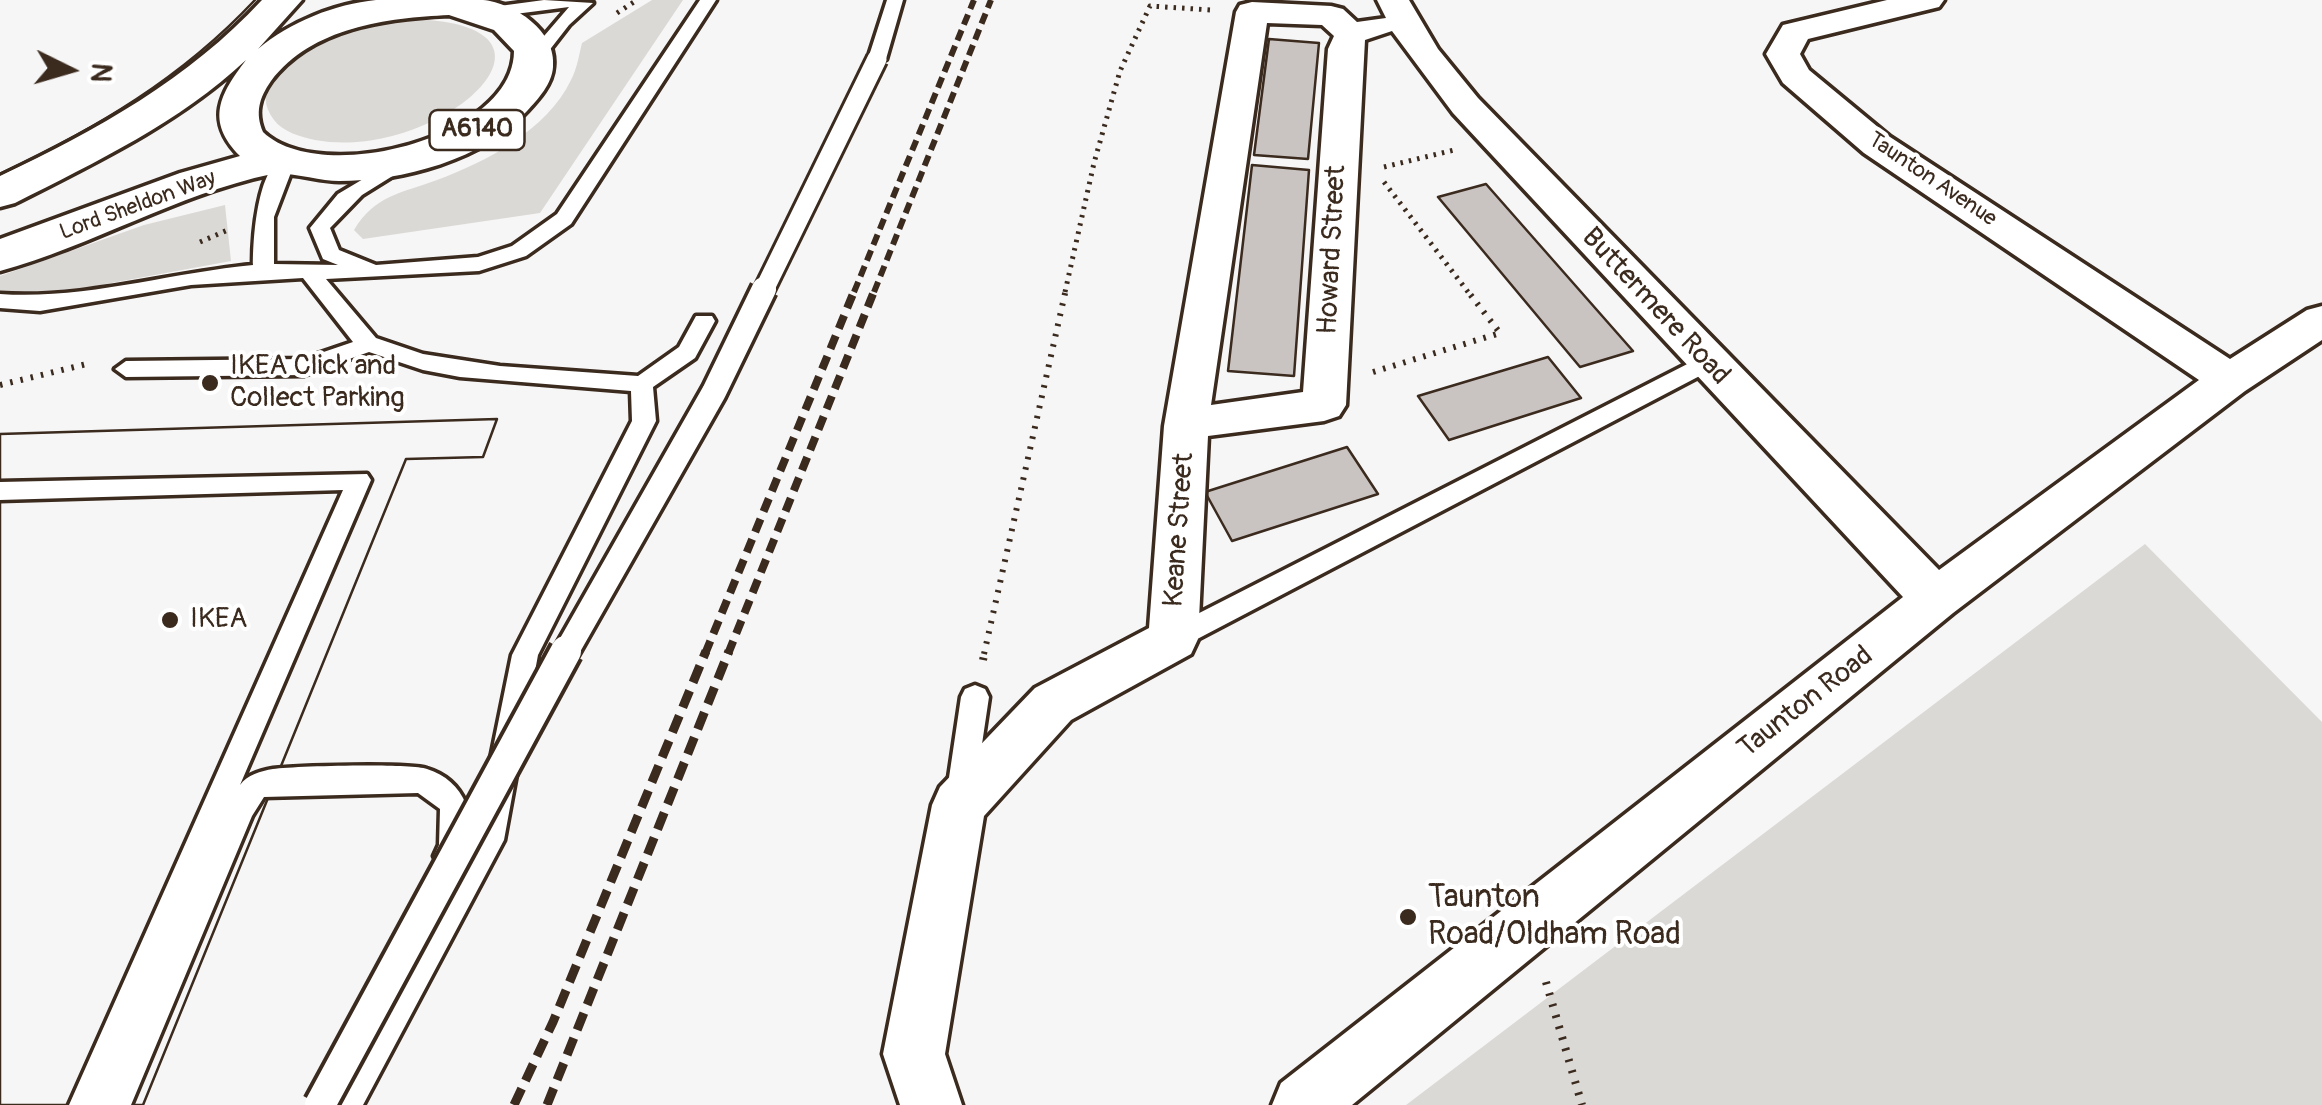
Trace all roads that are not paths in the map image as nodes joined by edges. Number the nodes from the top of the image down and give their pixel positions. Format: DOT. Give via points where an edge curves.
graph roads {
  1 [pos="283,0"];
  2 [pos="310,0"];
  3 [pos="585,0"];
  4 [pos="708,0"];
  5 [pos="895,0"];
  6 [pos="1928,0"];
  7 [pos="445,2"];
  8 [pos="1397,10"];
  9 [pos="492,12"];
  10 [pos="1351,34"];
  11 [pos="535,58"];
  12 [pos="263,65"];
  13 [pos="408,158"];
  14 [pos="281,161"];
  15 [pos="0,193"];
  16 [pos="0,210"];
  17 [pos="0,256"];
  18 [pos="264,271"];
  19 [pos="309,272"];
  20 [pos="376,272"];
  21 [pos="0,302"];
  22 [pos="2322,320"];
  23 [pos="704,321"];
  24 [pos="369,344"];
  25 [pos="1705,362"];
  26 [pos="126,369"];
  27 [pos="2230,380"];
  28 [pos="642,384"];
  29 [pos="1212,420"];
  30 [pos="0,491"];
  31 [pos="1936,600"];
  32 [pos="1173,639"];
  33 [pos="975,697"];
  34 [pos="959,805"];
  35 [pos="86,1105"];
  36 [pos="114,1105"];
  37 [pos="311,1105"];
  38 [pos="320,1105"];
  39 [pos="345,1105"];
  40 [pos="932,1105"];
  41 [pos="1304,1105"];
  1 -- 15 [label="highway" via="201,81 116,136"];
  2 -- 12 [label="highway, Lord Sheldon Way"];
  3 -- 9 [label="lane"];
  3 -- 11 [label="lane"];
  4 -- 20 [label="lane" via="564,219 519,250 479,264"];
  5 -- 38 [label="lane, bridge" via="876,59 714,392"];
  6 -- 27 [label="street, Taunton Avenue" via="1796,32 1783,54 1795,76 1877,145"];
  7 -- 9 [label="highway"];
  7 -- 12 [label="highway" via="357,16 304,37"];
  8 -- 10 [label="street"];
  8 -- 25 [label="street, Buttermere Road" via="1422,52"];
  9 -- 11 [label="highway" via="528,36"];
  10 -- 29 [label="street, Howard Street" via="1324,406"];
  10 -- 32 [label="street, Keane Street" via="1331,16 1252,12 1186,426"];
  11 -- 13 [label="highway, A6140" via="531,78 503,112 478,130"];
  12 -- 14 [label="highway" via="239,98 237,122 250,144"];
  12 -- 16 [label="highway, Lord Sheldon Way" via="152,139"];
  13 -- 14 [label="highway, A6140" via="335,168"];
  13 -- 20 [label="lane" via="357,187 320,228 330,254"];
  14 -- 17 [label="highway, Lord Sheldon Way / A6140" via="195,183"];
  14 -- 18 [label="lane" via="264,217"];
  18 -- 19 [label="lane"];
  18 -- 21 [label="lane" via="40,304"];
  19 -- 20 [label="lane"];
  19 -- 24 [label="lane"];
  22 -- 27 [label="street, Taunton Road"];
  23 -- 28 [label="lane" via="686,352"];
  24 -- 26 [label="lane" via="304,367"];
  24 -- 28 [label="lane" via="420,361"];
  25 -- 31 [label="street, Buttermere Road"];
  25 -- 32 [label="lane"];
  27 -- 31 [label="street, Taunton Road"];
  28 -- 39 [label="lane" via="644,420 524,655 489,840"];
  30 -- 35 [label="lane" via="359,480"];
  31 -- 41 [label="street, Taunton Road"];
  32 -- 34 [label="street, Keane Street" via="1053,704"];
  33 -- 34 [label="lane"];
  34 -- 40 [label="street" via="914,1054"];
  36 -- 37 [label="lane, bridge" via="255,787 423,780 454,803 454,847"];
}
